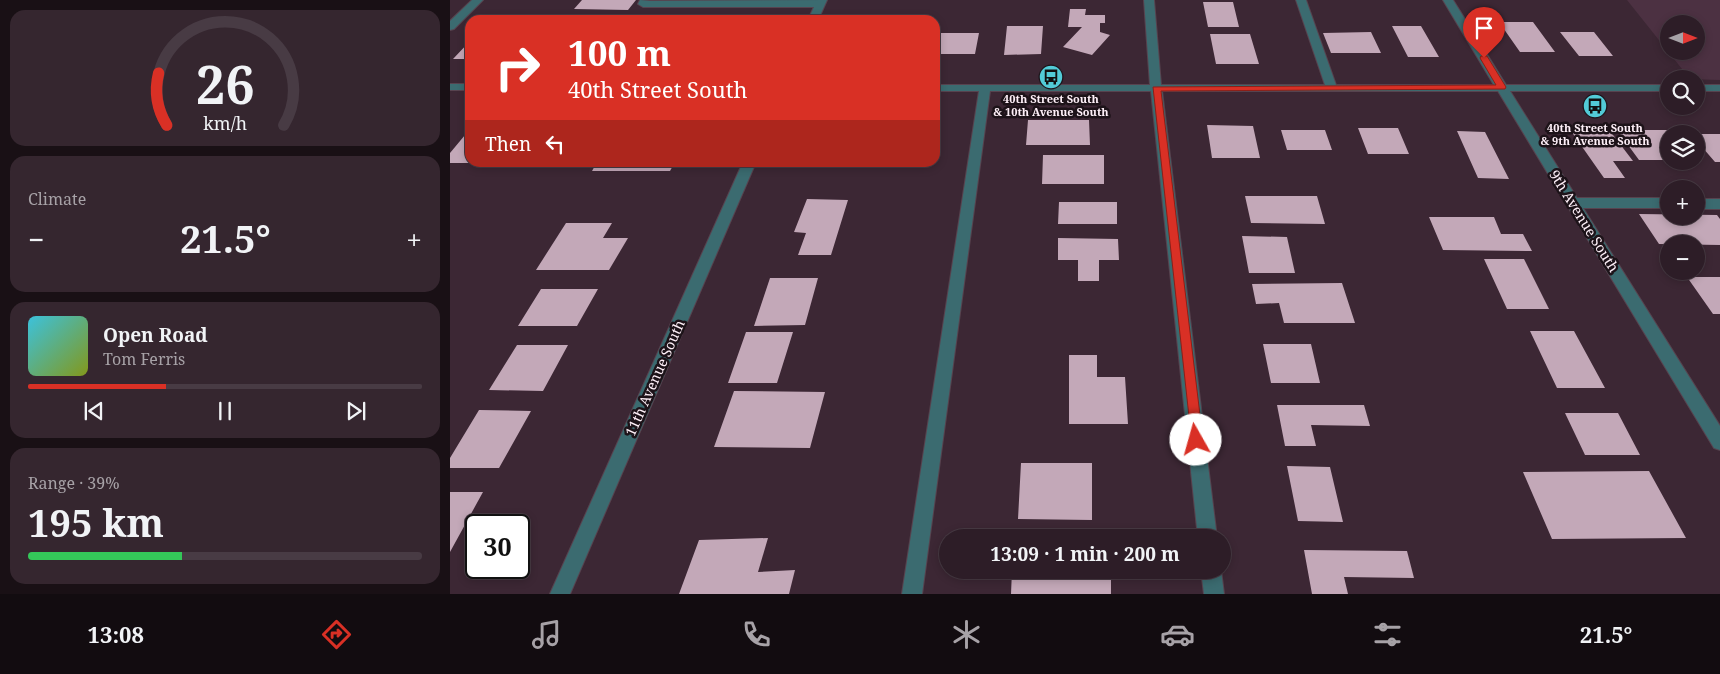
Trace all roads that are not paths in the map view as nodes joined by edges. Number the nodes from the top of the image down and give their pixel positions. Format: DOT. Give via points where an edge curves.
graph roads {
  1 [pos="478,0"];
  2 [pos="645,0"];
  3 [pos="1149,0"];
  4 [pos="1301,0"];
  5 [pos="1448,0"];
  6 [pos="821,2"];
  7 [pos="815,15"];
  8 [pos="450,27"];
  9 [pos="450,87"];
  10 [pos="465,87"];
  11 [pos="1502,87"];
  12 [pos="940,88"];
  13 [pos="985,88"];
  14 [pos="1156,88"];
  15 [pos="1332,88"];
  16 [pos="1660,88"];
  17 [pos="1705,88"];
  18 [pos="1720,88"];
  19 [pos="748,167"];
  20 [pos="1574,203"];
  21 [pos="1660,204"];
  22 [pos="1705,204"];
  23 [pos="1720,204"];
  24 [pos="1720,442"];
  25 [pos="1207,529"];
  26 [pos="1212,579"];
  27 [pos="560,594"];
  28 [pos="912,594"];
  29 [pos="1214,594"];
  1 -- 8 [label="street"];
  2 -- 6 [label="street" via="642,4"];
  3 -- 14 [label="street"];
  4 -- 15 [label="street"];
  5 -- 11 [label="street, 9th Avenue South"];
  6 -- 7 [label="street"];
  9 -- 10 [label="street"];
  11 -- 15 [label="street"];
  11 -- 16 [label="street"];
  11 -- 20 [label="street, 9th Avenue South"];
  12 -- 13 [label="street"];
  13 -- 14 [label="street"];
  13 -- 28 [label="street"];
  14 -- 15 [label="street"];
  14 -- 25 [label="street"];
  17 -- 18 [label="street"];
  19 -- 27 [label="street, 11th Avenue South"];
  20 -- 21 [label="street"];
  20 -- 24 [label="street, 9th Avenue South"];
  22 -- 23 [label="street"];
  26 -- 29 [label="street"];
}
